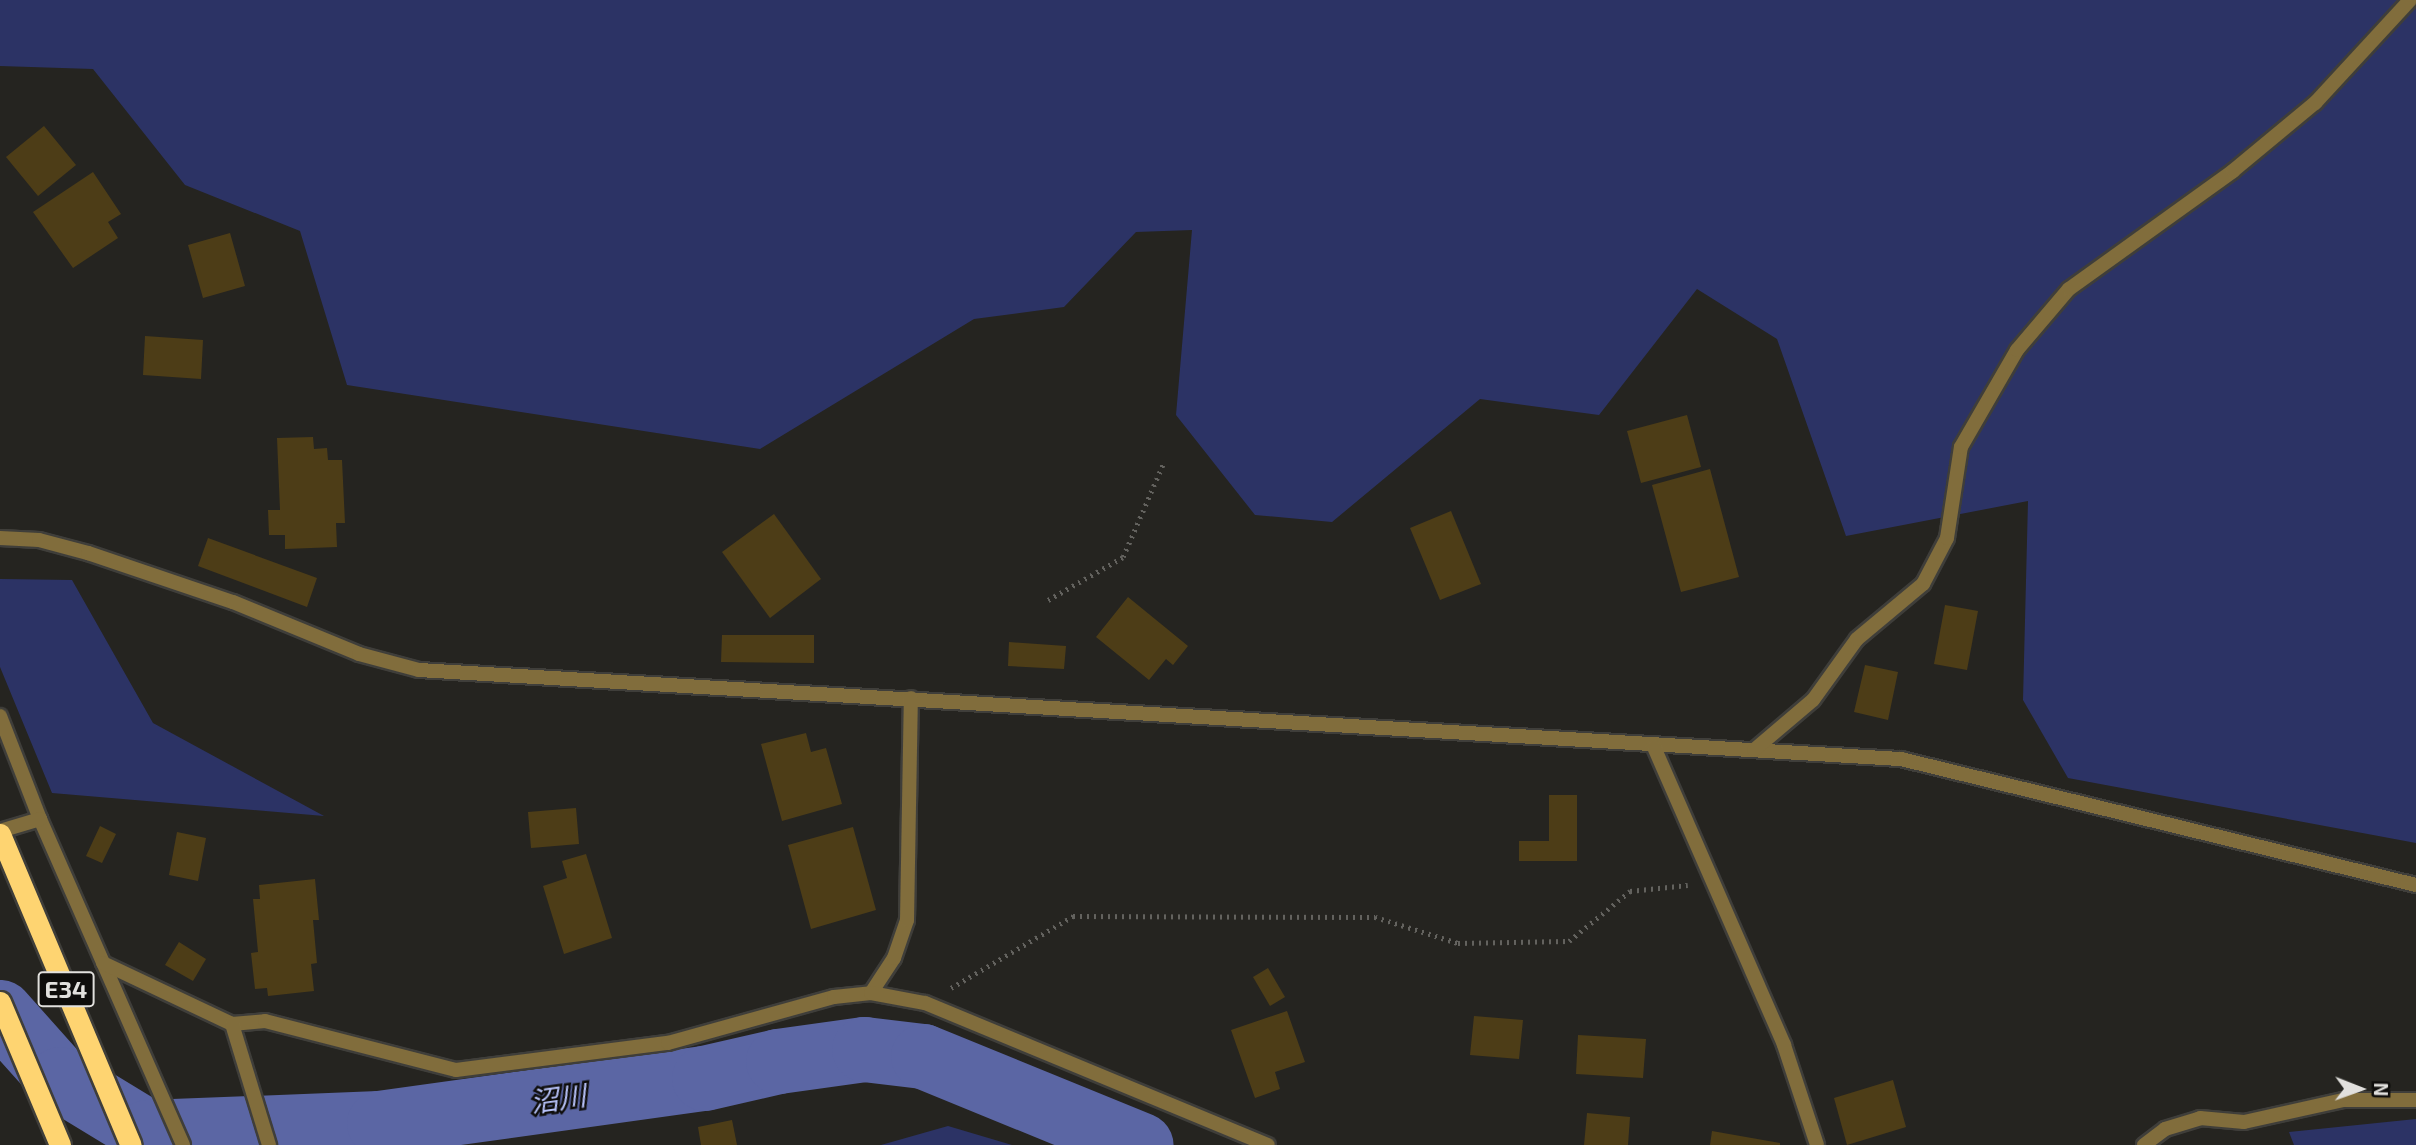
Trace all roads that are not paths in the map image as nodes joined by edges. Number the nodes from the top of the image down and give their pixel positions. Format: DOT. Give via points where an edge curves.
graph roads {
  1 [pos="2410,0"];
  2 [pos="0,538"];
  3 [pos="911,698"];
  4 [pos="0,716"];
  5 [pos="1654,747"];
  6 [pos="1754,750"];
  7 [pos="40,819"];
  8 [pos="0,832"];
  9 [pos="2416,885"];
  10 [pos="103,964"];
  11 [pos="871,993"];
  12 [pos="0,1002"];
  13 [pos="232,1024"];
  14 [pos="2416,1100"];
  15 [pos="60,1145"];
  16 [pos="131,1145"];
  17 [pos="183,1145"];
  18 [pos="269,1145"];
  19 [pos="1268,1145"];
  20 [pos="1817,1145"];
  21 [pos="2144,1145"];
  1 -- 6 [label="street" via="2315,103 2233,171 2068,289 2017,350 1961,447 1947,538 1923,584 1857,639 1813,700"];
  2 -- 3 [label="street" via="39,540 88,553 233,602 359,654 419,670"];
  3 -- 5 [label="street"];
  3 -- 11 [label="street" via="907,920 894,958"];
  4 -- 7 [label="street"];
  5 -- 6 [label="street"];
  5 -- 20 [label="street" via="1784,1045"];
  6 -- 9 [label="street" via="1900,759"];
  7 -- 8 [label="street"];
  7 -- 10 [label="street"];
  8 -- 16 [label="highway, E34"];
  10 -- 13 [label="street"];
  10 -- 17 [label="street"];
  11 -- 13 [label="street" via="834,997 668,1044 456,1070 265,1021"];
  11 -- 19 [label="street" via="925,1003"];
  12 -- 15 [label="highway, E34"];
  13 -- 18 [label="street"];
  14 -- 21 [label="street" via="2343,1100 2244,1122 2200,1118 2165,1129"];
}
